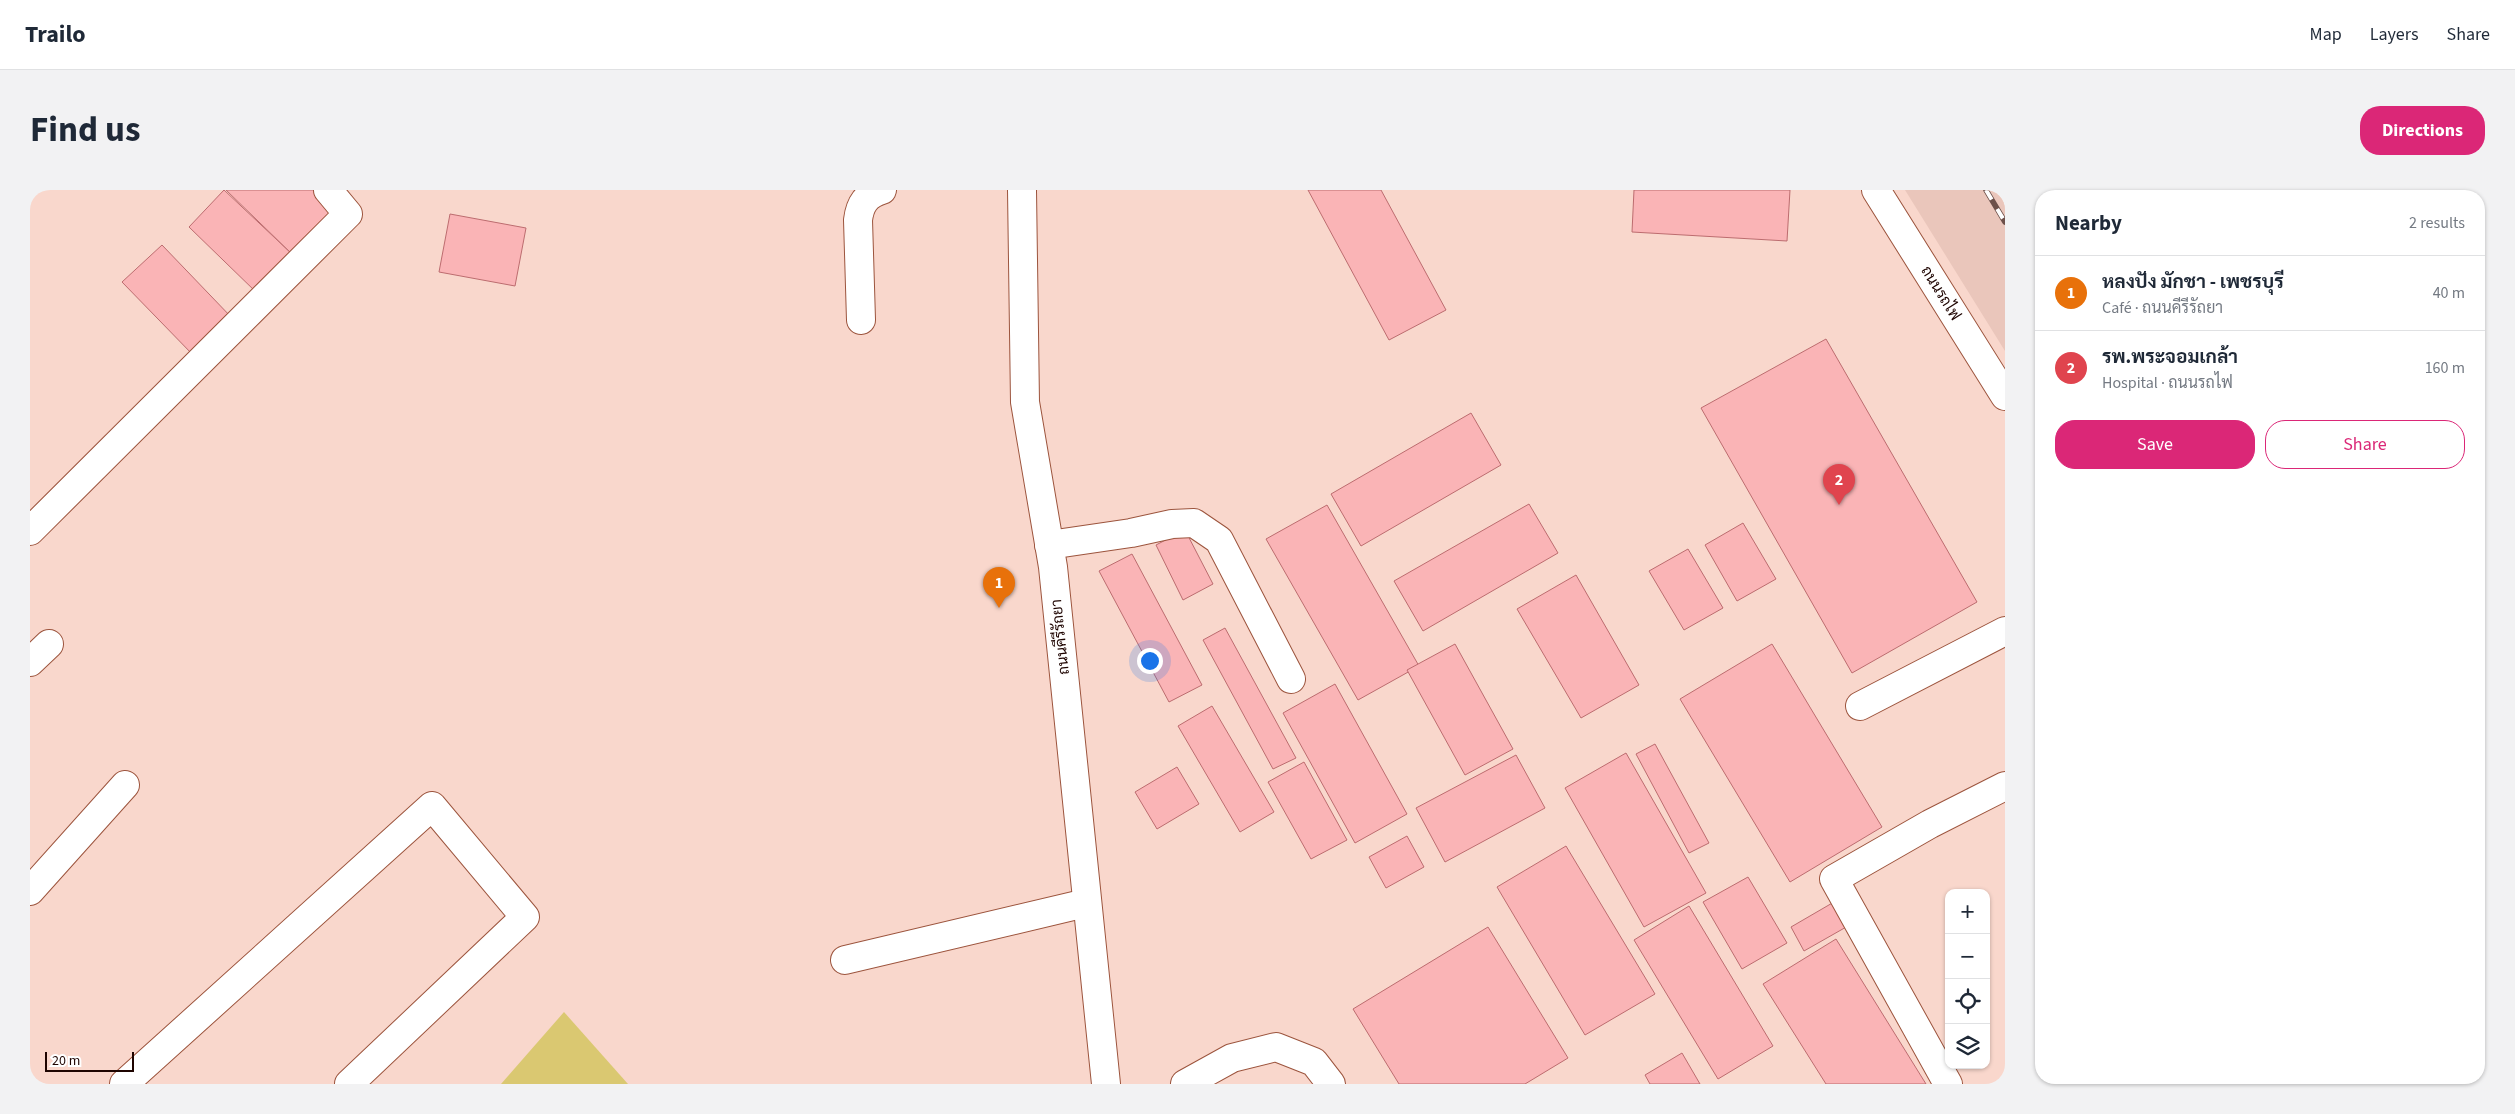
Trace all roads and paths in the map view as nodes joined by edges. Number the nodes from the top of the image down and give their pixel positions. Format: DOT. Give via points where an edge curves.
graph roads {
  1 [pos="328,190"];
  2 [pos="882,190"];
  3 [pos="1022,190"];
  4 [pos="1876,190"];
  5 [pos="861,320"];
  6 [pos="2005,396"];
  7 [pos="30,531"];
  8 [pos="1049,544"];
  9 [pos="2005,631"];
  10 [pos="1291,679"];
  11 [pos="1860,706"];
  12 [pos="125,785"];
  13 [pos="2005,786"];
  14 [pos="30,891"];
  15 [pos="1086,903"];
  16 [pos="845,960"];
  17 [pos="124,1084"];
  18 [pos="349,1084"];
  19 [pos="1106,1084"];
  20 [pos="1185,1084"];
  21 [pos="1331,1084"];
  22 [pos="1948,1084"];
  1 -- 7 [label="street" via="348,214"];
  2 -- 5 [label="street" via="872,193 859,210"];
  3 -- 8 [label="street, ถนนคีรีรัถยา" via="1025,402"];
  4 -- 6 [label="street, ถนนรถไฟ"];
  8 -- 10 [label="street" via="1194,523 1219,540"];
  8 -- 15 [label="street, ถนนคีรีรัถยา"];
  9 -- 11 [label="street"];
  12 -- 14 [label="street"];
  13 -- 22 [label="street" via="1834,879"];
  15 -- 16 [label="street"];
  15 -- 19 [label="street, ถนนคีรีรัถยา"];
  17 -- 18 [label="street" via="432,806 525,917"];
  20 -- 21 [label="street" via="1232,1058 1276,1047 1314,1062"];
}
